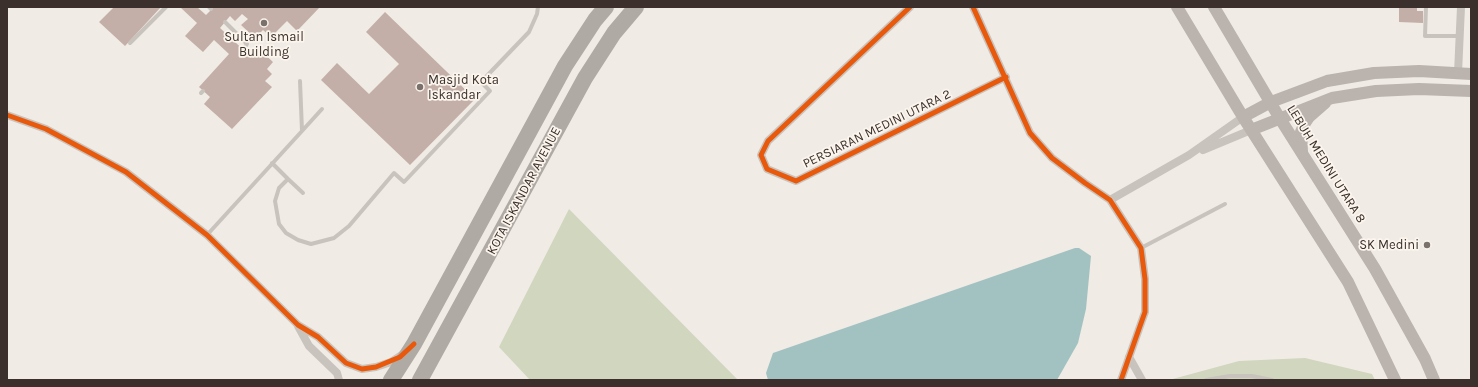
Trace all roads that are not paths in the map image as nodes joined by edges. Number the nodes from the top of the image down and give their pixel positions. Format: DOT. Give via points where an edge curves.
graph roads {
  1 [pos="166,7"];
  2 [pos="538,7"];
  3 [pos="606,7"];
  4 [pos="636,7"];
  5 [pos="910,7"];
  6 [pos="973,7"];
  7 [pos="1178,7"];
  8 [pos="1214,7"];
  9 [pos="1426,7"];
  10 [pos="1461,7"];
  11 [pos="596,13"];
  12 [pos="225,22"];
  13 [pos="1460,36"];
  14 [pos="130,43"];
  15 [pos="243,50"];
  16 [pos="1458,73"];
  17 [pos="1471,74"];
  18 [pos="1006,77"];
  19 [pos="300,81"];
  20 [pos="1471,91"];
  21 [pos="1332,98"];
  22 [pos="1270,102"];
  23 [pos="322,109"];
  24 [pos="7,115"];
  25 [pos="1243,117"];
  26 [pos="1279,117"];
  27 [pos="1252,130"];
  28 [pos="302,131"];
  29 [pos="1302,152"];
  30 [pos="1189,156"];
  31 [pos="272,163"];
  32 [pos="288,179"];
  33 [pos="303,193"];
  34 [pos="1110,200"];
  35 [pos="1225,204"];
  36 [pos="207,235"];
  37 [pos="1141,248"];
  38 [pos="298,325"];
  39 [pos="414,344"];
  40 [pos="1129,357"];
  41 [pos="339,380"];
  42 [pos="391,380"];
  43 [pos="420,380"];
  44 [pos="1122,380"];
  45 [pos="1142,380"];
  46 [pos="1206,380"];
  47 [pos="1272,380"];
  48 [pos="1395,380"];
  49 [pos="1434,380"];
  1 -- 14 [label="lane"];
  2 -- 32 [label="lane" via="529,32 481,82 490,91 404,182 394,173 349,226 334,238 311,244 286,233 279,224 275,201 279,188"];
  3 -- 11 [label="highway, KOTA ISKANDAR AVENUE"];
  4 -- 43 [label="highway, KOTA ISKANDAR AVENUE" via="614,34 585,78"];
  5 -- 18 [label="street, PERSIARAN MEDINI UTARA 2" via="768,141 761,155 767,170 796,181"];
  6 -- 18 [label="street"];
  7 -- 25 [label="street"];
  8 -- 22 [label="street, LEBUH MEDINI UTARA 8"];
  9 -- 13 [label="lane" via="1425,36"];
  10 -- 13 [label="street"];
  11 -- 39 [label="highway, KOTA ISKANDAR AVENUE"];
  12 -- 15 [label="lane" via="247,44"];
  13 -- 16 [label="street"];
  16 -- 17 [label="street"];
  16 -- 22 [label="street" via="1374,73 1328,82"];
  18 -- 34 [label="street" via="1030,133 1052,158"];
  19 -- 28 [label="lane"];
  20 -- 21 [label="street" via="1376,90"];
  21 -- 26 [label="street"];
  21 -- 29 [label="street" via="1305,123 1301,132"];
  22 -- 25 [label="street"];
  22 -- 26 [label="street, LEBUH MEDINI UTARA 8"];
  23 -- 28 [label="lane"];
  24 -- 36 [label="street" via="46,129 126,172"];
  25 -- 27 [label="street"];
  25 -- 30 [label="street"];
  26 -- 27 [label="street"];
  26 -- 29 [label="street, LEBUH MEDINI UTARA 8"];
  27 -- 30 [label="street"];
  27 -- 48 [label="street" via="1348,282"];
  28 -- 31 [label="lane"];
  29 -- 49 [label="street, LEBUH MEDINI UTARA 8" via="1375,269"];
  30 -- 34 [label="street"];
  31 -- 32 [label="lane"];
  31 -- 36 [label="lane"];
  32 -- 33 [label="lane"];
  34 -- 37 [label="street"];
  35 -- 37 [label="lane"];
  36 -- 38 [label="street"];
  37 -- 40 [label="street" via="1145,279 1145,312"];
  38 -- 39 [label="street" via="318,337 346,364 362,368 392,362"];
  38 -- 41 [label="street" via="309,346 337,373"];
  39 -- 42 [label="highway, KOTA ISKANDAR AVENUE"];
  40 -- 44 [label="street"];
  40 -- 45 [label="street"];
  46 -- 47 [label="lane" via="1252,376"];
}
